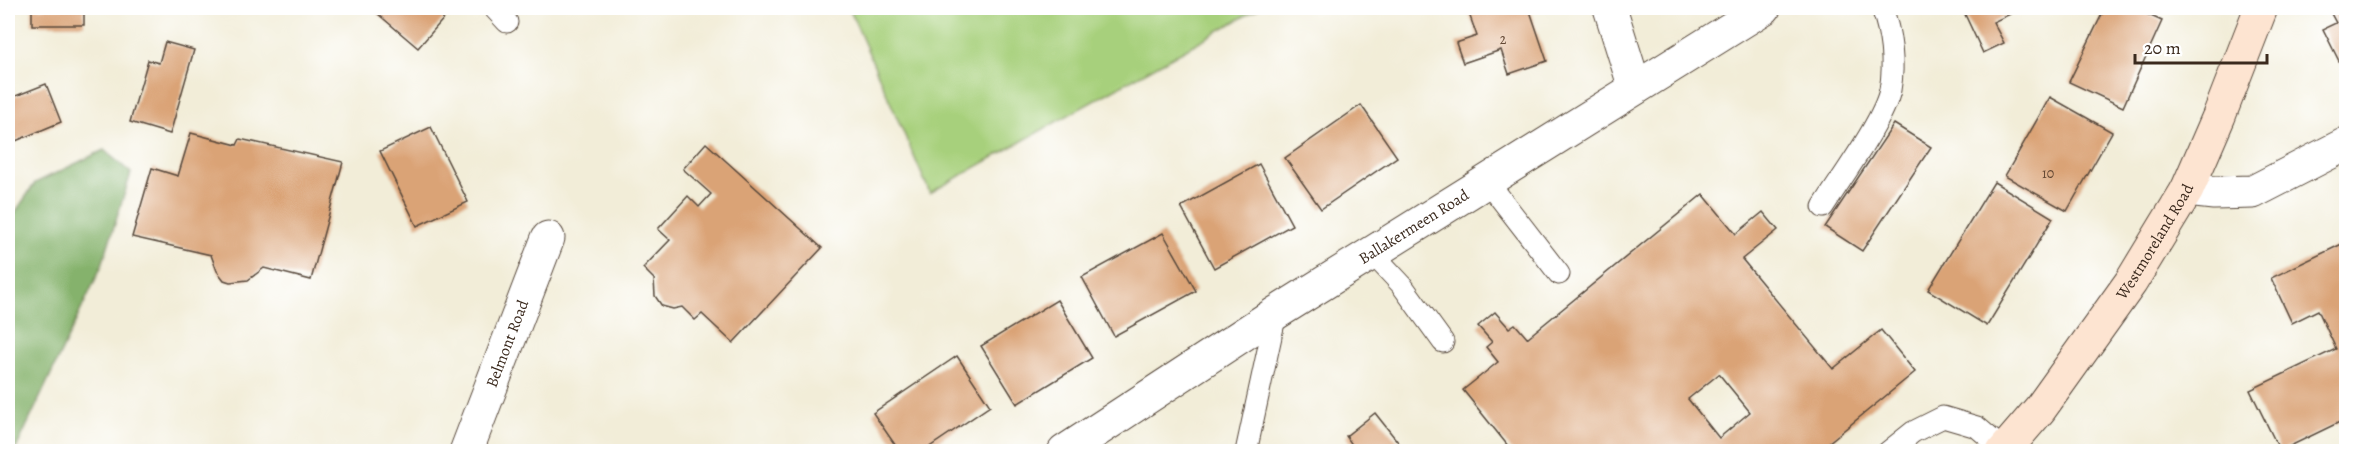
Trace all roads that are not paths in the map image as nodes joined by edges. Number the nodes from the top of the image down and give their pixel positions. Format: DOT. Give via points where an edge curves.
graph roads {
  1 [pos="1610,8"];
  2 [pos="1764,8"];
  3 [pos="1882,8"];
  4 [pos="2261,8"];
  5 [pos="1635,88"];
  6 [pos="2346,144"];
  7 [pos="1487,181"];
  8 [pos="2187,190"];
  9 [pos="1822,207"];
  10 [pos="548,238"];
  11 [pos="1372,253"];
  12 [pos="1559,274"];
  13 [pos="1276,313"];
  14 [pos="1443,342"];
  15 [pos="2004,451"];
  16 [pos="466,452"];
  17 [pos="1064,452"];
  18 [pos="1246,452"];
  19 [pos="1888,452"];
  1 -- 5 [label="street"];
  2 -- 5 [label="street, Ballakermeen Road"];
  3 -- 9 [label="lane" via="1890,32 1890,91 1880,116"];
  4 -- 8 [label="main road, Westmoreland Road"];
  5 -- 7 [label="street, Ballakermeen Road"];
  6 -- 8 [label="street" via="2253,192"];
  7 -- 11 [label="street, Ballakermeen Road"];
  7 -- 12 [label="lane"];
  8 -- 15 [label="main road, Westmoreland Road" via="2131,282 2040,409"];
  10 -- 16 [label="street, Belmont Road"];
  11 -- 13 [label="street, Ballakermeen Road"];
  11 -- 14 [label="lane" via="1401,284"];
  13 -- 17 [label="street, Ballakermeen Road"];
  13 -- 18 [label="lane"];
  15 -- 19 [label="lane" via="1977,427 1943,417 1913,432"];
}
